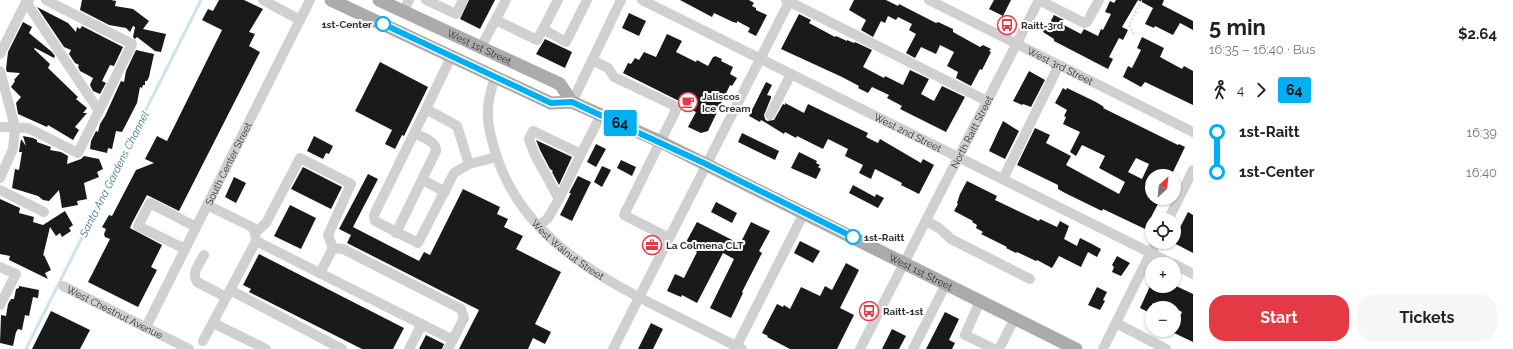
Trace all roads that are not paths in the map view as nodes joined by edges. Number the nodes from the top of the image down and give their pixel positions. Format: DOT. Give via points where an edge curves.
graph roads {
  1 [pos="46,0"];
  2 [pos="263,0"];
  3 [pos="310,0"];
  4 [pos="331,0"];
  5 [pos="379,0"];
  6 [pos="426,0"];
  7 [pos="463,0"];
  8 [pos="506,0"];
  9 [pos="558,0"];
  10 [pos="587,0"];
  11 [pos="621,0"];
  12 [pos="642,0"];
  13 [pos="788,0"];
  14 [pos="929,0"];
  15 [pos="1039,0"];
  16 [pos="1099,0"];
  17 [pos="27,1"];
  18 [pos="406,6"];
  19 [pos="300,20"];
  20 [pos="496,20"];
  21 [pos="542,30"];
  22 [pos="1017,44"];
  23 [pos="480,47"];
  24 [pos="0,54"];
  25 [pos="451,57"];
  26 [pos="760,58"];
  27 [pos="592,60"];
  28 [pos="1059,65"];
  29 [pos="0,71"];
  30 [pos="791,74"];
  31 [pos="495,77"];
  32 [pos="987,101"];
  33 [pos="572,102"];
  34 [pos="426,109"];
  35 [pos="98,111"];
  36 [pos="601,115"];
  37 [pos="770,115"];
  38 [pos="15,127"];
  39 [pos="0,128"];
  40 [pos="1193,132"];
  41 [pos="414,133"];
  42 [pos="661,142"];
  43 [pos="582,154"];
  44 [pos="958,156"];
  45 [pos="497,157"];
  46 [pos="469,164"];
  47 [pos="706,164"];
  48 [pos="1193,170"];
  49 [pos="0,178"];
  50 [pos="423,180"];
  51 [pos="1003,180"];
  52 [pos="0,190"];
  53 [pos="445,192"];
  54 [pos="559,199"];
  55 [pos="207,205"];
  56 [pos="44,212"];
  57 [pos="804,213"];
  58 [pos="1172,213"];
  59 [pos="926,221"];
  60 [pos="539,226"];
  61 [pos="196,227"];
  62 [pos="396,233"];
  63 [pos="255,237"];
  64 [pos="669,238"];
  65 [pos="333,248"];
  66 [pos="185,249"];
  67 [pos="1153,249"];
  68 [pos="1151,253"];
  69 [pos="204,255"];
  70 [pos="1159,257"];
  71 [pos="905,263"];
  72 [pos="0,267"];
  73 [pos="1181,268"];
  74 [pos="320,273"];
  75 [pos="1193,274"];
  76 [pos="1030,279"];
  77 [pos="946,284"];
  78 [pos="63,286"];
  79 [pos="228,294"];
  80 [pos="639,298"];
  81 [pos="980,301"];
  82 [pos="0,305"];
  83 [pos="1015,318"];
  84 [pos="213,323"];
  85 [pos="1116,323"];
  86 [pos="422,324"];
  87 [pos="146,327"];
  88 [pos="203,341"];
  89 [pos="451,344"];
  90 [pos="738,348"];
  91 [pos="1070,348"];
  92 [pos="189,349"];
  93 [pos="266,349"];
  94 [pos="342,349"];
  95 [pos="409,349"];
  96 [pos="613,349"];
  97 [pos="860,349"];
  98 [pos="913,349"];
  99 [pos="994,349"];
  100 [pos="999,349"];
  101 [pos="1103,349"];
  102 [pos="1166,349"];
  1 -- 35 [label="street" via="132,44"];
  2 -- 19 [label="street"];
  3 -- 19 [label="street, South Center Street"];
  4 -- 25 [label="main road, West 1st Street"];
  5 -- 18 [label="main road, West 1st Street"];
  6 -- 7 [label="street" via="456,14"];
  8 -- 20 [label="street"];
  9 -- 21 [label="street"];
  10 -- 21 [label="street" via="566,42"];
  11 -- 27 [label="street"];
  12 -- 26 [label="street, West 2nd Street"];
  13 -- 26 [label="street"];
  13 -- 32 [label="street"];
  14 -- 22 [label="street, West 3rd Street"];
  15 -- 16 [label="street" via="1084,23 1088,22"];
  15 -- 22 [label="street, North Raitt Street"];
  17 -- 24 [label="street"];
  17 -- 35 [label="street"];
  18 -- 23 [label="main road, West 1st Street"];
  19 -- 55 [label="street, South Center Street"];
  20 -- 21 [label="street" via="537,40"];
  20 -- 23 [label="street"];
  22 -- 28 [label="street, West 3rd Street"];
  22 -- 32 [label="street, North Raitt Street"];
  23 -- 33 [label="main road, West 1st Street" via="560,84"];
  25 -- 31 [label="main road, West 1st Street"];
  25 -- 34 [label="street"];
  26 -- 30 [label="street, West 2nd Street"];
  26 -- 47 [label="street"];
  27 -- 33 [label="street"];
  27 -- 42 [label="street" via="608,68 614,77 673,105 676,110"];
  28 -- 40 [label="street, West 3rd Street"];
  28 -- 51 [label="street"];
  29 -- 38 [label="street"];
  30 -- 37 [label="street"];
  30 -- 44 [label="street, West 2nd Street"];
  31 -- 33 [label="main road, West 1st Street" via="551,103"];
  31 -- 45 [label="street, West Walnut Street" via="488,103 488,118"];
  32 -- 44 [label="street, North Raitt Street"];
  33 -- 36 [label="main road, West 1st Street"];
  34 -- 41 [label="street"];
  34 -- 46 [label="street" via="457,126"];
  35 -- 38 [label="street" via="78,153 28,128"];
  36 -- 42 [label="main road, West 1st Street"];
  36 -- 43 [label="street"];
  38 -- 39 [label="street"];
  38 -- 49 [label="street" via="13,149"];
  41 -- 50 [label="street" via="434,143 437,148"];
  41 -- 62 [label="street" via="374,215 375,221"];
  42 -- 47 [label="main road, West 1st Street"];
  42 -- 64 [label="street" via="624,215"];
  43 -- 54 [label="street"];
  43 -- 54 [label="street" via="533,131 529,139 534,153"];
  44 -- 51 [label="street, West 2nd Street"];
  44 -- 59 [label="street, North Raitt Street"];
  45 -- 46 [label="street"];
  45 -- 60 [label="street, West Walnut Street" via="515,195"];
  46 -- 53 [label="street" via="454,173"];
  47 -- 57 [label="main road, West 1st Street"];
  47 -- 64 [label="street"];
  48 -- 58 [label="street"];
  50 -- 53 [label="street"];
  50 -- 62 [label="street"];
  51 -- 68 [label="street, West 2nd Street"];
  52 -- 56 [label="street"];
  53 -- 62 [label="street" via="418,243"];
  54 -- 60 [label="street" via="548,218"];
  55 -- 61 [label="street, South Center Street"];
  55 -- 63 [label="street" via="252,228"];
  57 -- 71 [label="main road, West 1st Street"];
  57 -- 90 [label="street"];
  59 -- 71 [label="street, North Raitt Street"];
  59 -- 76 [label="street" via="951,239"];
  60 -- 80 [label="street, West Walnut Street" via="561,249 586,267"];
  61 -- 66 [label="street, South Center Street"];
  61 -- 66 [label="street" via="150,203 138,226"];
  63 -- 65 [label="street" via="266,223 300,158 351,184 328,235"];
  63 -- 74 [label="street"];
  63 -- 79 [label="street"];
  64 -- 80 [label="street"];
  65 -- 74 [label="street"];
  65 -- 89 [label="street" via="343,249 460,309 464,318"];
  66 -- 87 [label="street, South Center Street"];
  67 -- 68 [label="street"];
  68 -- 70 [label="street, West 2nd Street"];
  68 -- 85 [label="street"];
  69 -- 79 [label="street" via="194,278 197,282"];
  71 -- 77 [label="main road, West 1st Street"];
  71 -- 97 [label="street, North Raitt Street"];
  72 -- 82 [label="street" via="16,274"];
  73 -- 75 [label="street, West 2nd Street"];
  74 -- 86 [label="street"];
  77 -- 81 [label="main road, West 1st Street"];
  77 -- 98 [label="street"];
  78 -- 87 [label="street, West Chestnut Avenue"];
  79 -- 84 [label="street"];
  79 -- 94 [label="street"];
  80 -- 90 [label="street, West Walnut Street"];
  80 -- 96 [label="street"];
  81 -- 83 [label="main road, West 1st Street"];
  81 -- 99 [label="street" via="965,334"];
  83 -- 91 [label="main road, West 1st Street"];
  83 -- 100 [label="street"];
  84 -- 88 [label="street"];
  84 -- 93 [label="street"];
  85 -- 101 [label="street"];
  85 -- 102 [label="street"];
  86 -- 89 [label="street"];
  86 -- 95 [label="street"];
  87 -- 92 [label="street, West Chestnut Avenue"];
}
